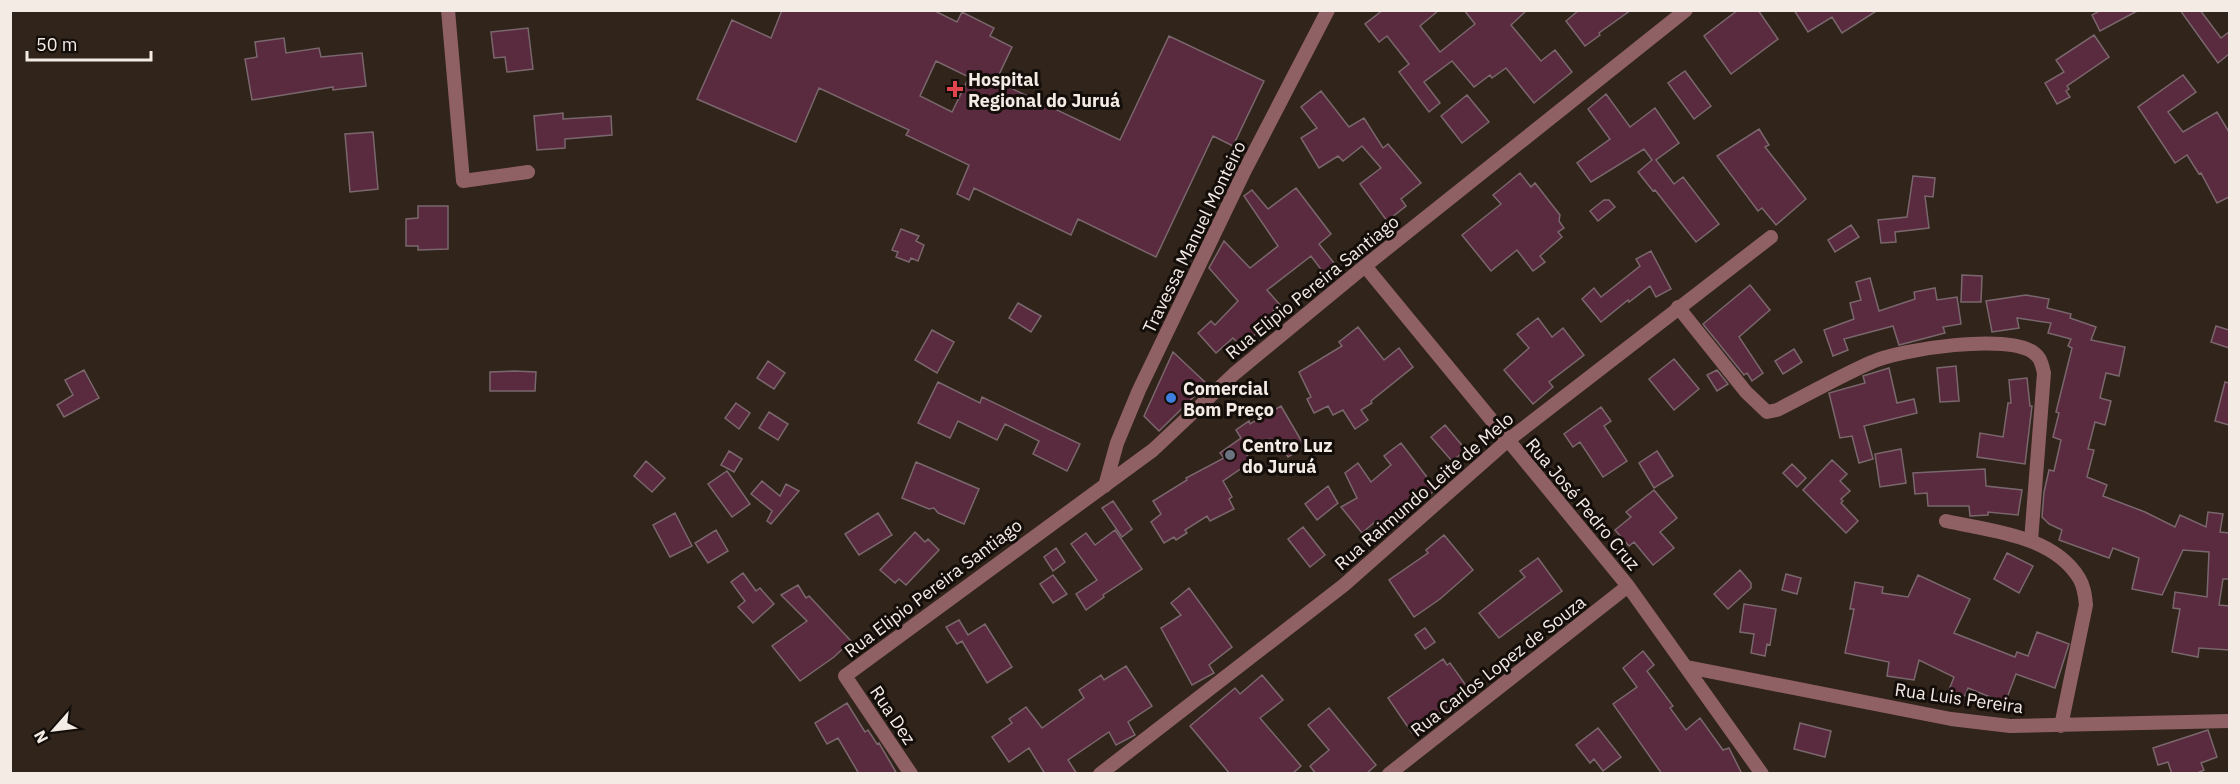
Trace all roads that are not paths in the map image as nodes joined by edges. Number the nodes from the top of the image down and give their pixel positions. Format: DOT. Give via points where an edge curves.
graph roads {
  1 [pos="448,10"];
  2 [pos="1328,10"];
  3 [pos="1686,10"];
  4 [pos="528,172"];
  5 [pos="1771,237"];
  6 [pos="1365,266"];
  7 [pos="1678,307"];
  8 [pos="1507,441"];
  9 [pos="1105,486"];
  10 [pos="1946,521"];
  11 [pos="2031,541"];
  12 [pos="1628,586"];
  13 [pos="1688,667"];
  14 [pos="845,676"];
  15 [pos="2229,721"];
  16 [pos="2061,726"];
  17 [pos="911,774"];
  18 [pos="1100,774"];
  19 [pos="1389,774"];
  20 [pos="1762,774"];
  1 -- 4 [label="street" via="463,181"];
  2 -- 9 [label="street, Travessa Manuel Monteiro" via="1245,170 1139,390 1117,443"];
  3 -- 6 [label="street, Rua Elipio Pereira Santiago"];
  5 -- 7 [label="street, Rua Raimundo Leite de Melo"];
  6 -- 8 [label="street, Rua José Pedro Cruz"];
  6 -- 9 [label="street, Rua Elipio Pereira Santiago" via="1234,374 1153,450"];
  7 -- 8 [label="street, Rua Raimundo Leite de Melo"];
  7 -- 11 [label="street" via="1746,392 1767,412 1885,358 1941,346 1995,344 2033,351 2041,359 2044,373"];
  8 -- 12 [label="street, Rua José Pedro Cruz"];
  8 -- 18 [label="street, Rua Raimundo Leite de Melo" via="1344,585"];
  9 -- 14 [label="street, Rua Elipio Pereira Santiago"];
  10 -- 11 [label="street"];
  11 -- 16 [label="street" via="2065,562 2084,589 2083,624"];
  12 -- 13 [label="street, Rua José Pedro Cruz"];
  12 -- 19 [label="street, Rua Carlos Lopez de Souza"];
  13 -- 16 [label="street, Rua Luis Pereira" via="1951,718 2010,726"];
  13 -- 20 [label="street, Rua José Pedro Cruz"];
  14 -- 17 [label="street, Rua Dez"];
  15 -- 16 [label="street, Rua Luis Pereira"];
}
